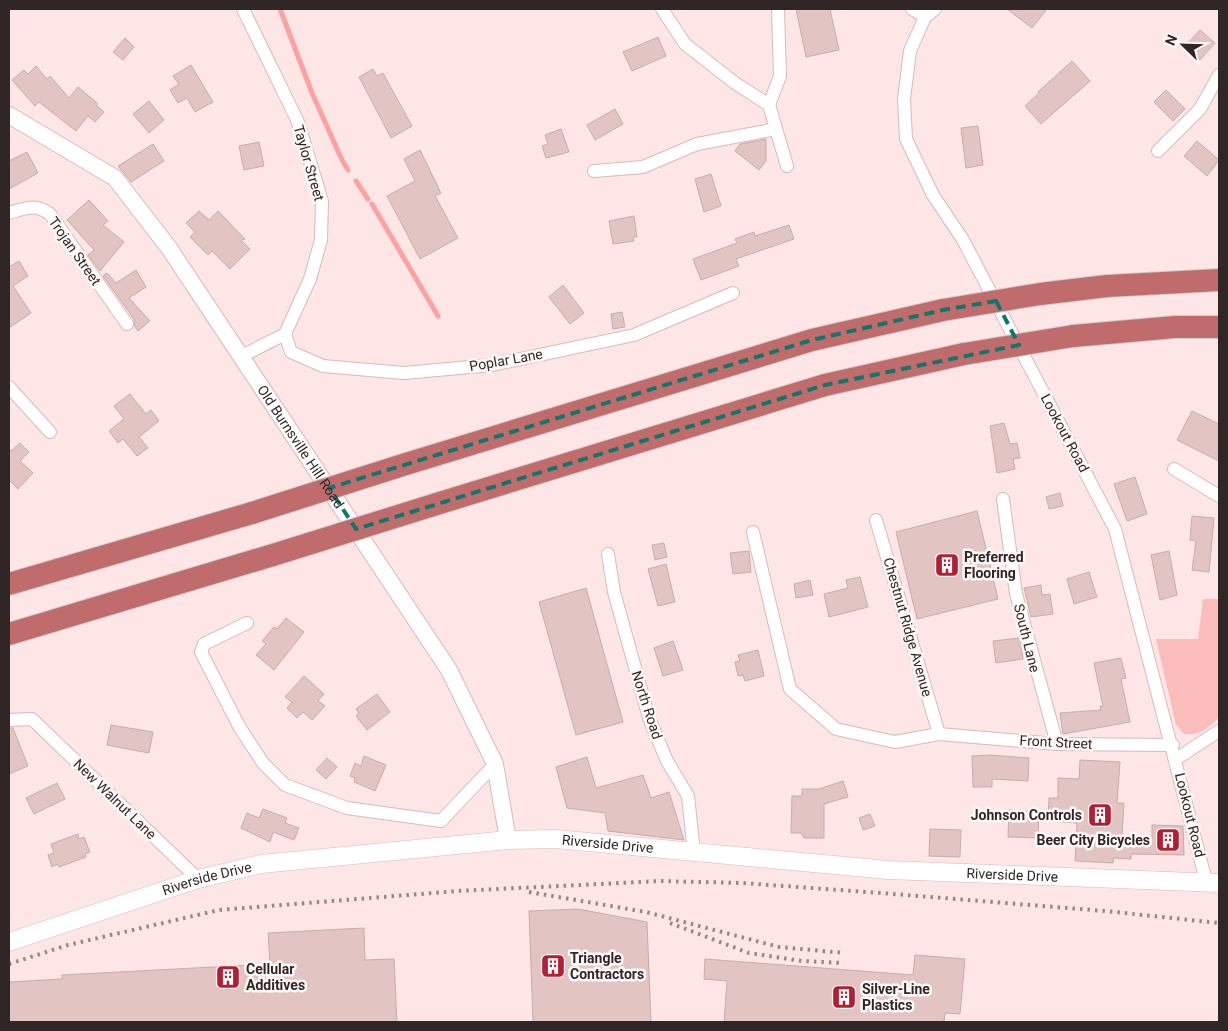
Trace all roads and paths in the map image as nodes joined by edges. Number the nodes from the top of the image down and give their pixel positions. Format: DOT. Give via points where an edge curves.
graph roads {
  1 [pos="243,9"];
  2 [pos="662,9"];
  3 [pos="778,9"];
  4 [pos="912,9"];
  5 [pos="935,9"];
  6 [pos="925,17"];
  7 [pos="1219,75"];
  8 [pos="769,105"];
  9 [pos="9,115"];
  10 [pos="776,129"];
  11 [pos="1158,151"];
  12 [pos="787,166"];
  13 [pos="594,170"];
  14 [pos="9,213"];
  15 [pos="1219,280"];
  16 [pos="733,293"];
  17 [pos="127,324"];
  18 [pos="1219,326"];
  19 [pos="285,334"];
  20 [pos="242,356"];
  21 [pos="9,387"];
  22 [pos="50,432"];
  23 [pos="1174,469"];
  24 [pos="1219,496"];
  25 [pos="1002,499"];
  26 [pos="876,520"];
  27 [pos="753,532"];
  28 [pos="608,554"];
  29 [pos="9,584"];
  30 [pos="247,623"];
  31 [pos="9,634"];
  32 [pos="9,720"];
  33 [pos="1219,731"];
  34 [pos="939,734"];
  35 [pos="1057,744"];
  36 [pos="1173,745"];
  37 [pos="1176,759"];
  38 [pos="496,764"];
  39 [pos="508,840"];
  40 [pos="694,853"];
  41 [pos="198,879"];
  42 [pos="1213,882"];
  43 [pos="9,942"];
  1 -- 19 [label="street, Taylor Street" via="298,122 322,201 321,240 310,279"];
  2 -- 8 [label="street" via="685,44 734,84"];
  3 -- 8 [label="street" via="780,76"];
  4 -- 6 [label="street"];
  5 -- 6 [label="street, Lookout Road"];
  6 -- 36 [label="street, Lookout Road" via="910,51 906,75 906,139 933,195 963,240 1115,529"];
  7 -- 11 [label="street" via="1200,109"];
  8 -- 10 [label="street"];
  9 -- 20 [label="street, Old Burnsville Hill Road" via="115,178 169,248"];
  10 -- 12 [label="street"];
  10 -- 13 [label="street" via="697,144 643,167"];
  14 -- 17 [label="street, Trojan Street" via="33,206 50,214"];
  15 -- 29 [label="highway, bridge" via="1107,286 1040,294 943,310 812,340 252,513"];
  16 -- 19 [label="street, Poplar Lane" via="634,335 492,365 404,373 323,366 291,352"];
  18 -- 31 [label="highway, bridge" via="1073,336 964,354 825,385"];
  19 -- 20 [label="street"];
  20 -- 38 [label="street, Old Burnsville Hill Road" via="449,670"];
  21 -- 22 [label="street"];
  23 -- 24 [label="street"];
  25 -- 35 [label="street, South Lane" via="1016,594"];
  26 -- 34 [label="street, Chestnut Ridge Avenue"];
  27 -- 34 [label="street" via="790,689 836,729 895,742"];
  28 -- 40 [label="street, North Road" via="614,592 649,718 666,760 688,796"];
  30 -- 38 [label="street" via="204,644 202,652 240,728 263,763 284,786 347,808 441,821"];
  32 -- 41 [label="street, New Walnut Lane" via="32,719"];
  33 -- 37 [label="street"];
  34 -- 35 [label="street, Front Street"];
  35 -- 36 [label="street, Front Street"];
  36 -- 37 [label="street, Lookout Road"];
  37 -- 42 [label="street, Lookout Road"];
  38 -- 39 [label="street, Old Burnsville Hill Road"];
  39 -- 40 [label="main road, Riverside Drive" via="556,839"];
  39 -- 41 [label="main road, Riverside Drive" via="282,861"];
  40 -- 42 [label="main road, Riverside Drive" via="888,870"];
  41 -- 43 [label="main road, Riverside Drive"];
}
